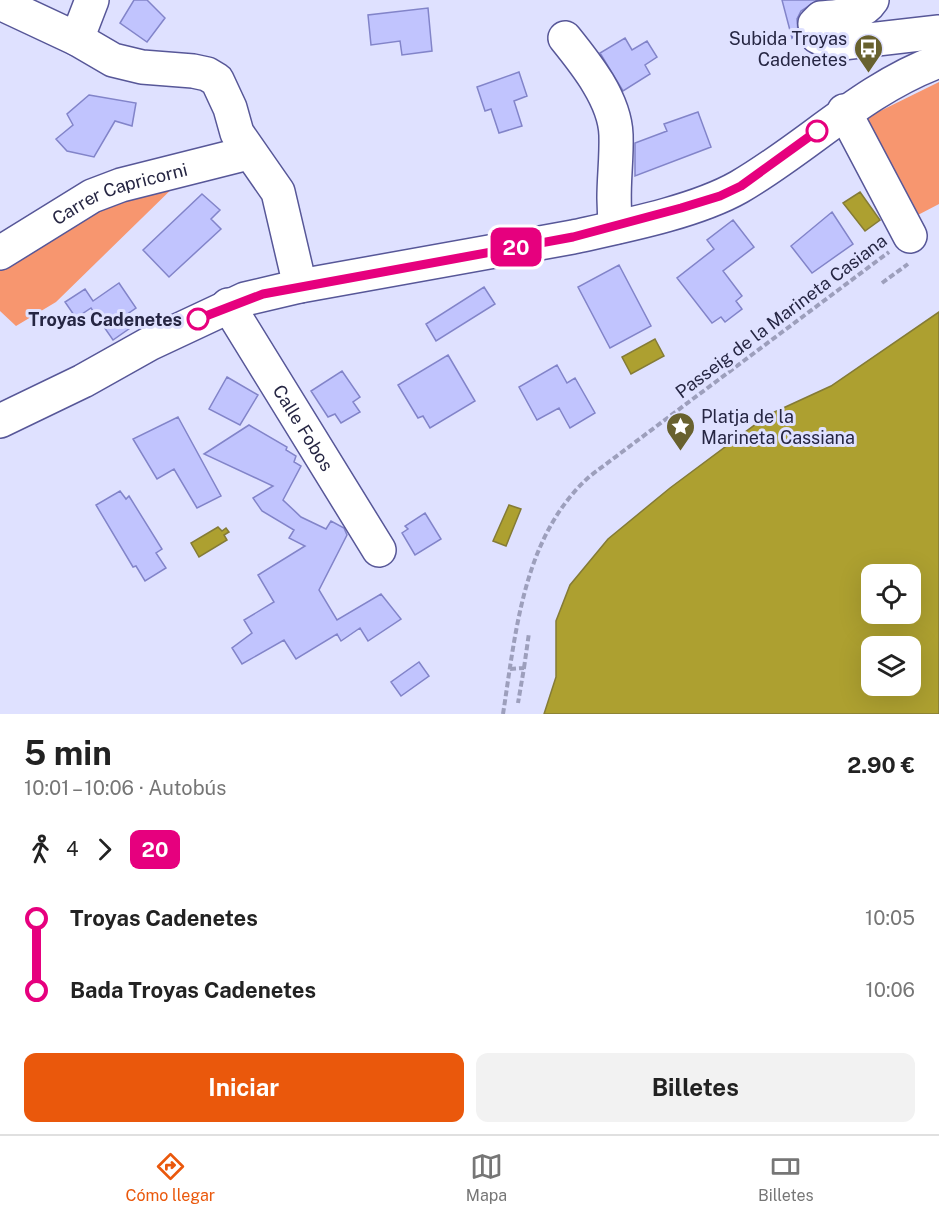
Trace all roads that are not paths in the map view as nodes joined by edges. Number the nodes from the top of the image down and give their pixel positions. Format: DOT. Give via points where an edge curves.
graph roads {
  1 [pos="92,0"];
  2 [pos="872,0"];
  3 [pos="0,3"];
  4 [pos="939,32"];
  5 [pos="565,38"];
  6 [pos="77,39"];
  7 [pos="939,61"];
  8 [pos="844,111"];
  9 [pos="248,153"];
  10 [pos="615,227"];
  11 [pos="910,236"];
  12 [pos="0,253"];
  13 [pos="300,286"];
  14 [pos="228,305"];
  15 [pos="0,421"];
  16 [pos="379,550"];
  1 -- 6 [label="street"];
  2 -- 4 [label="street" via="850,15 820,18 815,24 818,38 834,44"];
  3 -- 6 [label="street"];
  5 -- 10 [label="street" via="588,68 614,122"];
  6 -- 9 [label="street" via="113,60 142,67 194,71 217,80"];
  7 -- 8 [label="street" via="908,73"];
  8 -- 10 [label="street" via="730,191"];
  8 -- 11 [label="street"];
  9 -- 12 [label="street, Carrer Capricorni" via="92,196"];
  9 -- 13 [label="street" via="278,192"];
  10 -- 13 [label="street"];
  13 -- 14 [label="street"];
  14 -- 15 [label="street"];
  14 -- 16 [label="street, Calle Fobos"];
}
